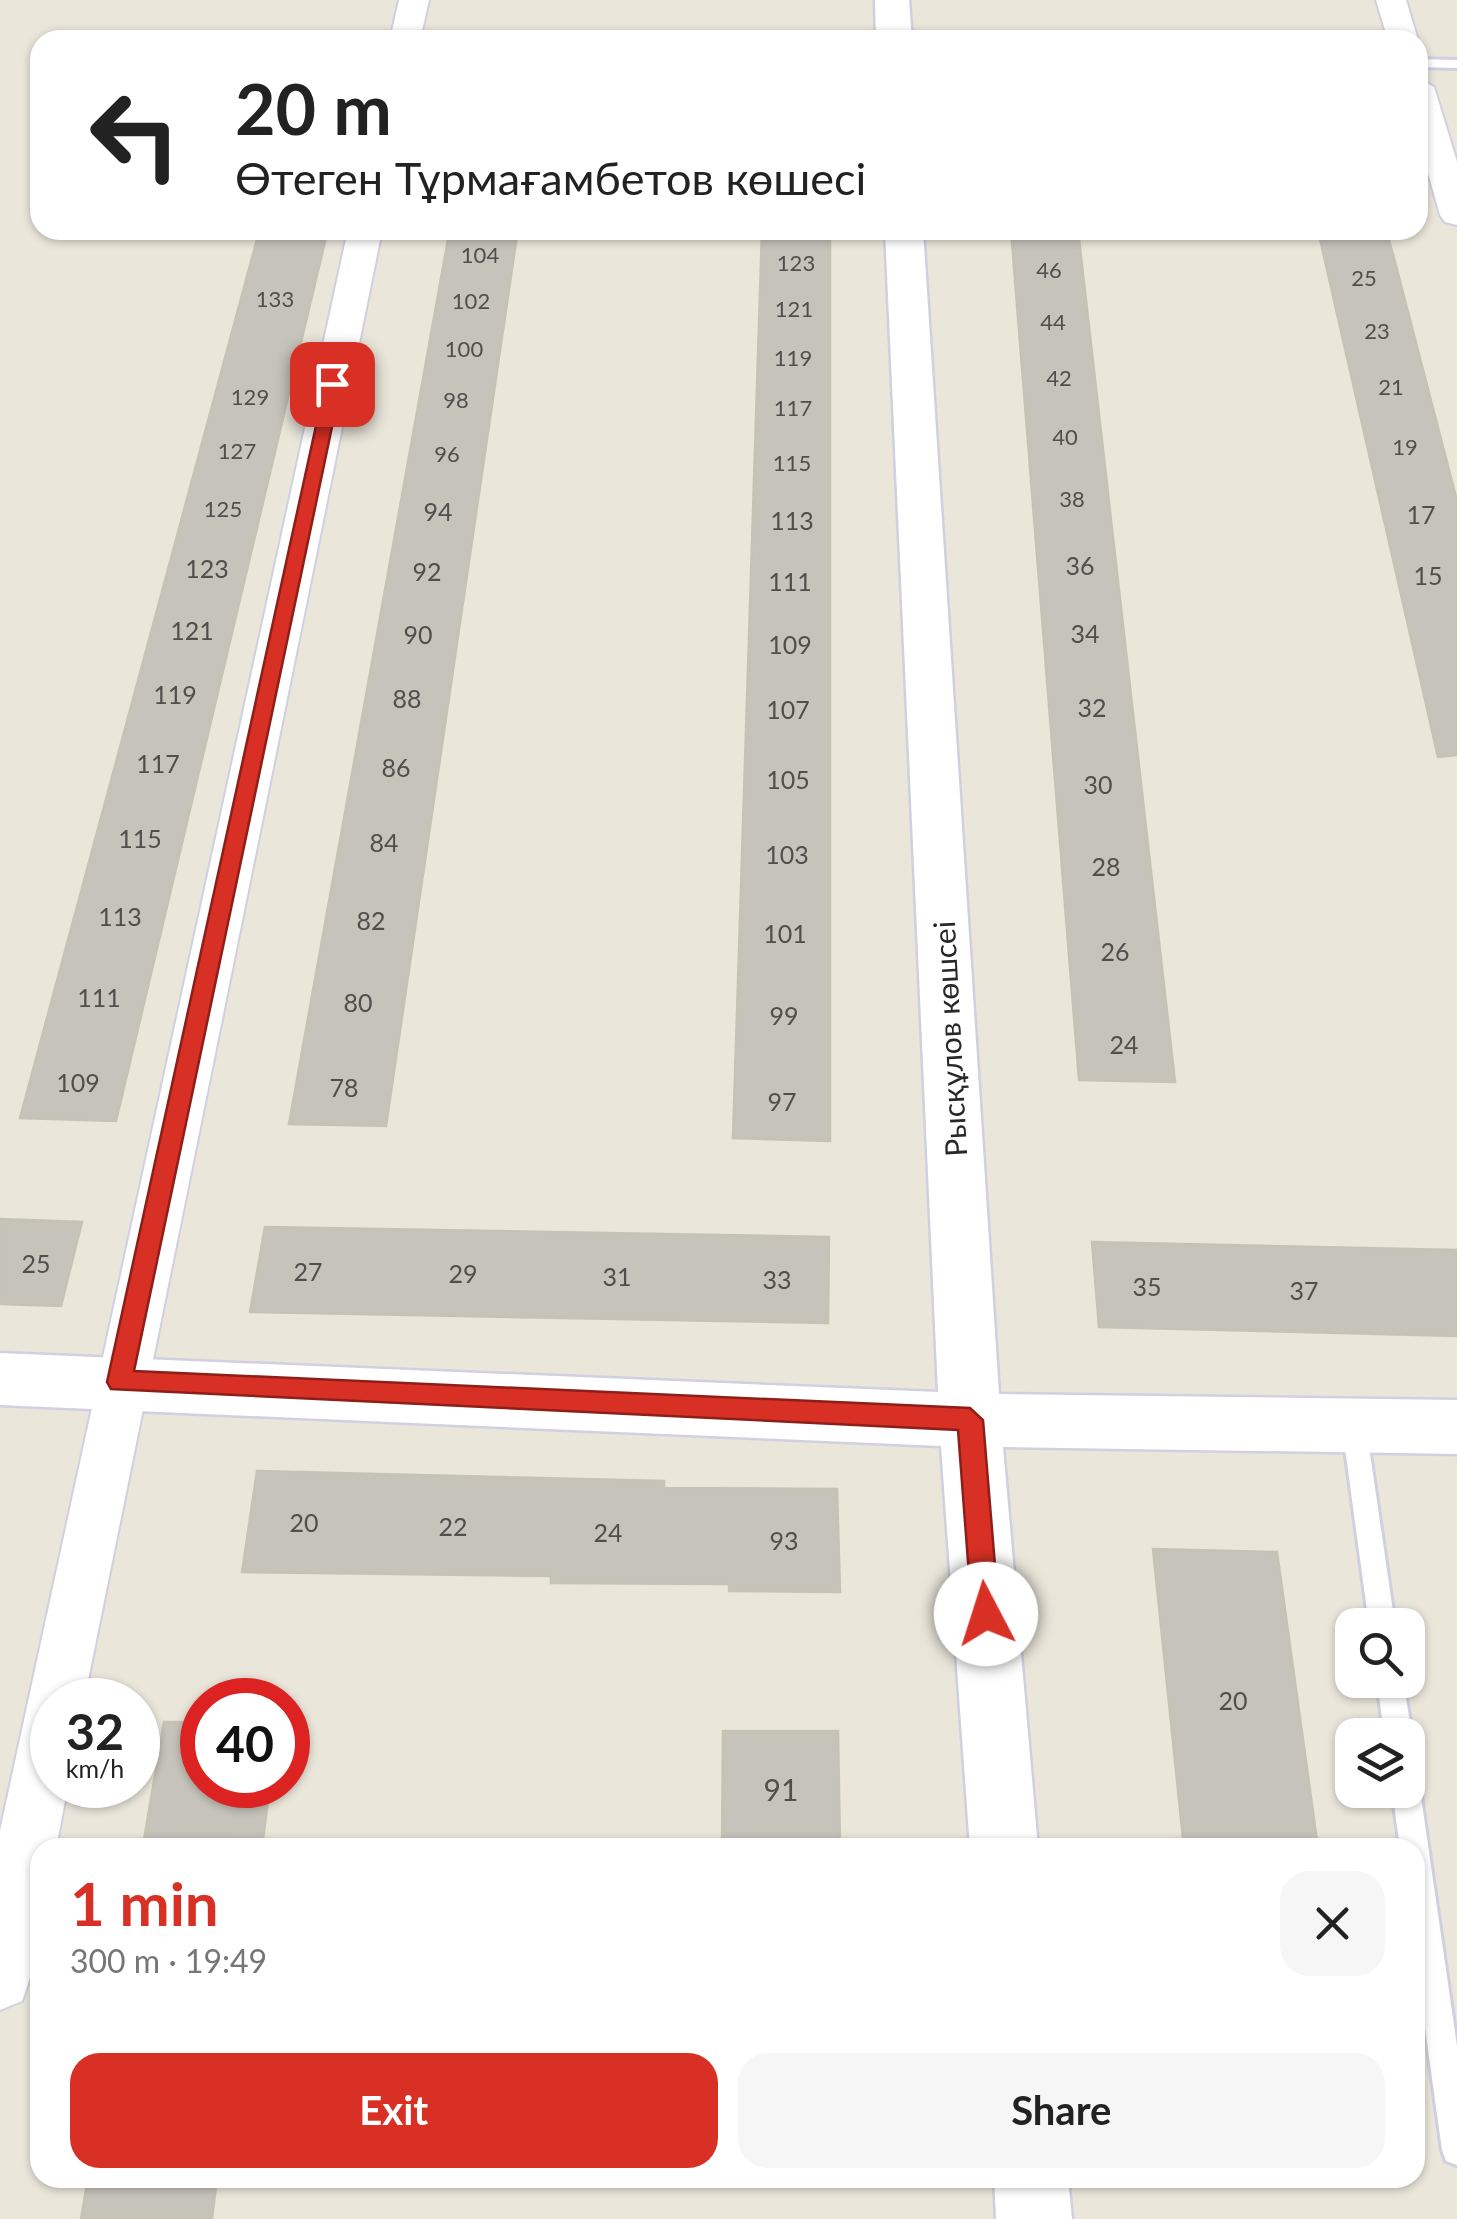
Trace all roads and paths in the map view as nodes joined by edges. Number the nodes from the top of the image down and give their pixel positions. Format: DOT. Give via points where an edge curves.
graph roads {
  1 [pos="414,0"];
  2 [pos="892,0"];
  3 [pos="1391,0"];
  4 [pos="407,30"];
  5 [pos="894,30"];
  6 [pos="1400,30"];
  7 [pos="1428,63"];
  8 [pos="1457,64"];
  9 [pos="1428,120"];
  10 [pos="1457,215"];
  11 [pos="362,240"];
  12 [pos="905,240"];
  13 [pos="0,1379"];
  14 [pos="120,1382"];
  15 [pos="970,1420"];
  16 [pos="1354,1426"];
  17 [pos="1457,1427"];
  18 [pos="1380,1608"];
  19 [pos="60,1678"];
  20 [pos="34,1808"];
  21 [pos="1408,1808"];
  22 [pos="1003,1838"];
  23 [pos="1413,1838"];
  24 [pos="1425,1926"];
  25 [pos="0,1979"];
  26 [pos="1457,2150"];
  27 [pos="1032,2188"];
  28 [pos="1034,2219"];
  1 -- 4 [label="street"];
  2 -- 5 [label="street"];
  3 -- 6 [label="street"];
  7 -- 8 [label="lane"];
  9 -- 10 [label="street"];
  11 -- 14 [label="street"];
  12 -- 15 [label="street, Рысқұлов көшсеі"];
  13 -- 14 [label="street"];
  14 -- 15 [label="street"];
  14 -- 19 [label="street"];
  15 -- 16 [label="street"];
  15 -- 22 [label="street, Рысқұлов көшсеі"];
  16 -- 17 [label="street"];
  16 -- 18 [label="lane"];
  20 -- 25 [label="street"];
  21 -- 23 [label="lane"];
  24 -- 26 [label="lane"];
  27 -- 28 [label="street"];
}
